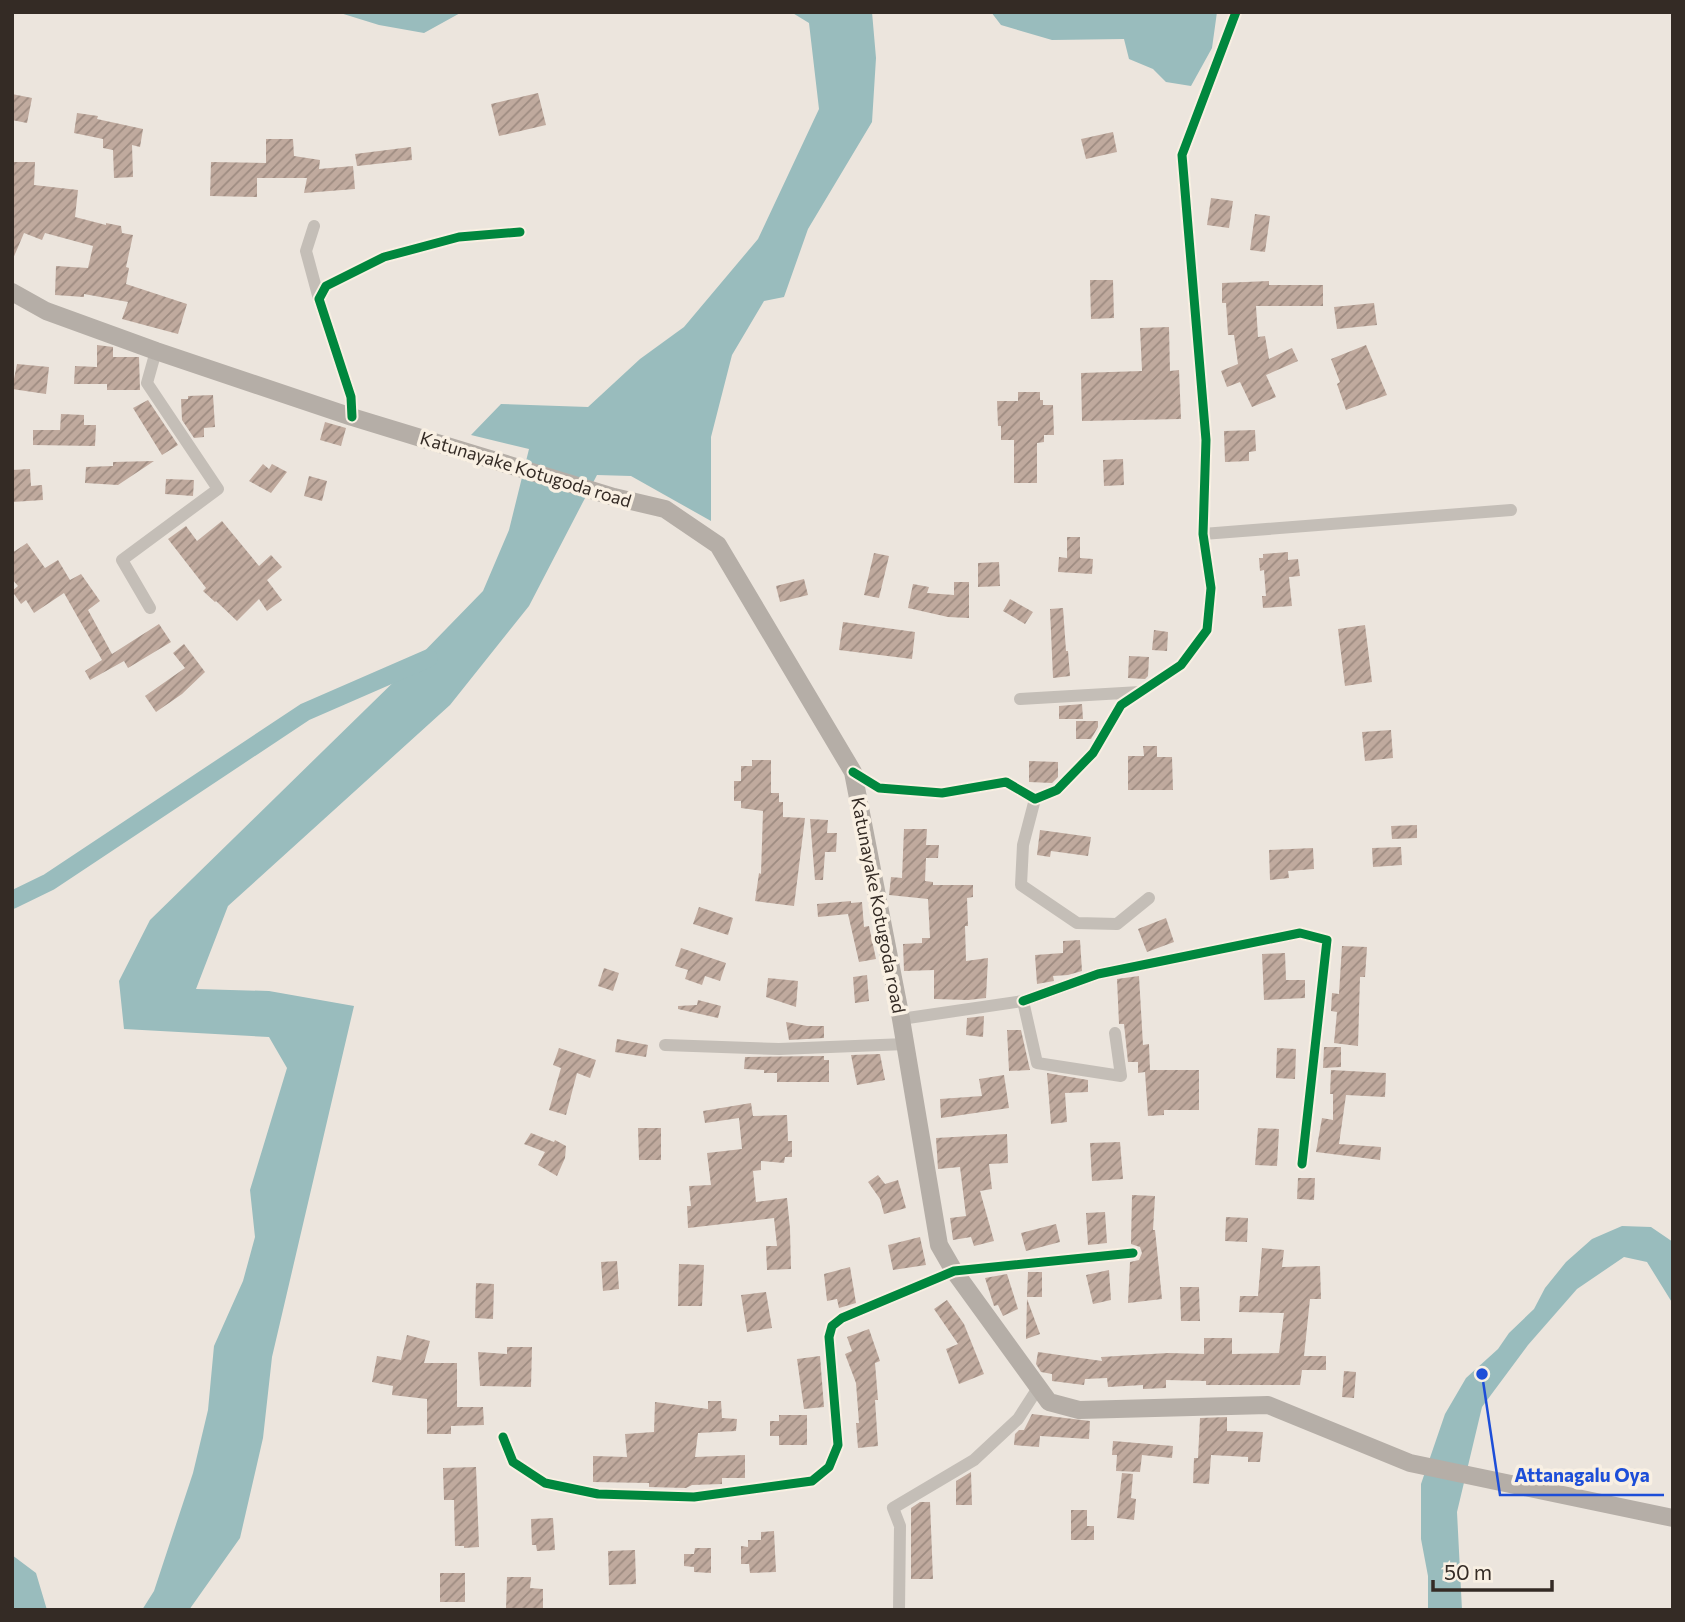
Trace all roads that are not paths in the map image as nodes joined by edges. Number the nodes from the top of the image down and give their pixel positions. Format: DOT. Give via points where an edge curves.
graph roads {
  1 [pos="1236,12"];
  2 [pos="314,226"];
  3 [pos="520,232"];
  4 [pos="12,292"];
  5 [pos="319,299"];
  6 [pos="156,351"];
  7 [pos="352,417"];
  8 [pos="1511,510"];
  9 [pos="1203,534"];
  10 [pos="150,608"];
  11 [pos="1140,692"];
  12 [pos="1020,699"];
  13 [pos="853,772"];
  14 [pos="1035,799"];
  15 [pos="1149,898"];
  16 [pos="1023,1001"];
  17 [pos="901,1019"];
  18 [pos="1115,1033"];
  19 [pos="906,1044"];
  20 [pos="665,1045"];
  21 [pos="1302,1164"];
  22 [pos="1133,1253"];
  23 [pos="954,1271"];
  24 [pos="1038,1388"];
  25 [pos="503,1437"];
  26 [pos="1673,1518"];
  27 [pos="899,1610"];
  1 -- 9 [label="street" via="1182,155 1206,440"];
  2 -- 5 [label="street" via="306,251"];
  3 -- 5 [label="street" via="459,237 384,257 326,286"];
  4 -- 6 [label="main road, Katunayake Kotugoda road" via="46,311"];
  5 -- 7 [label="street" via="351,397"];
  6 -- 7 [label="main road, Katunayake Kotugoda road"];
  6 -- 10 [label="street" via="148,383 218,489 122,560"];
  7 -- 13 [label="main road, Katunayake Kotugoda road" via="665,509 718,545"];
  8 -- 9 [label="street"];
  9 -- 11 [label="street" via="1211,588 1207,630 1181,665"];
  11 -- 12 [label="street"];
  11 -- 14 [label="street" via="1121,705 1093,753 1057,790"];
  13 -- 14 [label="street" via="880,789 942,793 1006,782"];
  13 -- 17 [label="main road, Katunayake Kotugoda road"];
  14 -- 15 [label="street" via="1023,845 1021,885 1077,923 1117,924"];
  16 -- 17 [label="street"];
  16 -- 18 [label="street" via="1037,1063 1121,1076"];
  16 -- 21 [label="street" via="1098,974 1300,933 1326,940"];
  17 -- 19 [label="main road, Katunayake Kotugoda road"];
  19 -- 20 [label="street" via="779,1049"];
  19 -- 23 [label="main road, Katunayake Kotugoda road" via="939,1245"];
  22 -- 23 [label="street"];
  23 -- 24 [label="main road, Katunayake Kotugoda road"];
  23 -- 25 [label="street" via="832,1326 829,1338 838,1445 829,1467 812,1481 694,1497 598,1494 545,1483 513,1462"];
  24 -- 26 [label="main road, Katunayake Kotugoda road" via="1049,1402 1079,1409 1268,1405 1410,1463"];
  24 -- 27 [label="street" via="1018,1419 974,1460 893,1508 900,1526"];
}
